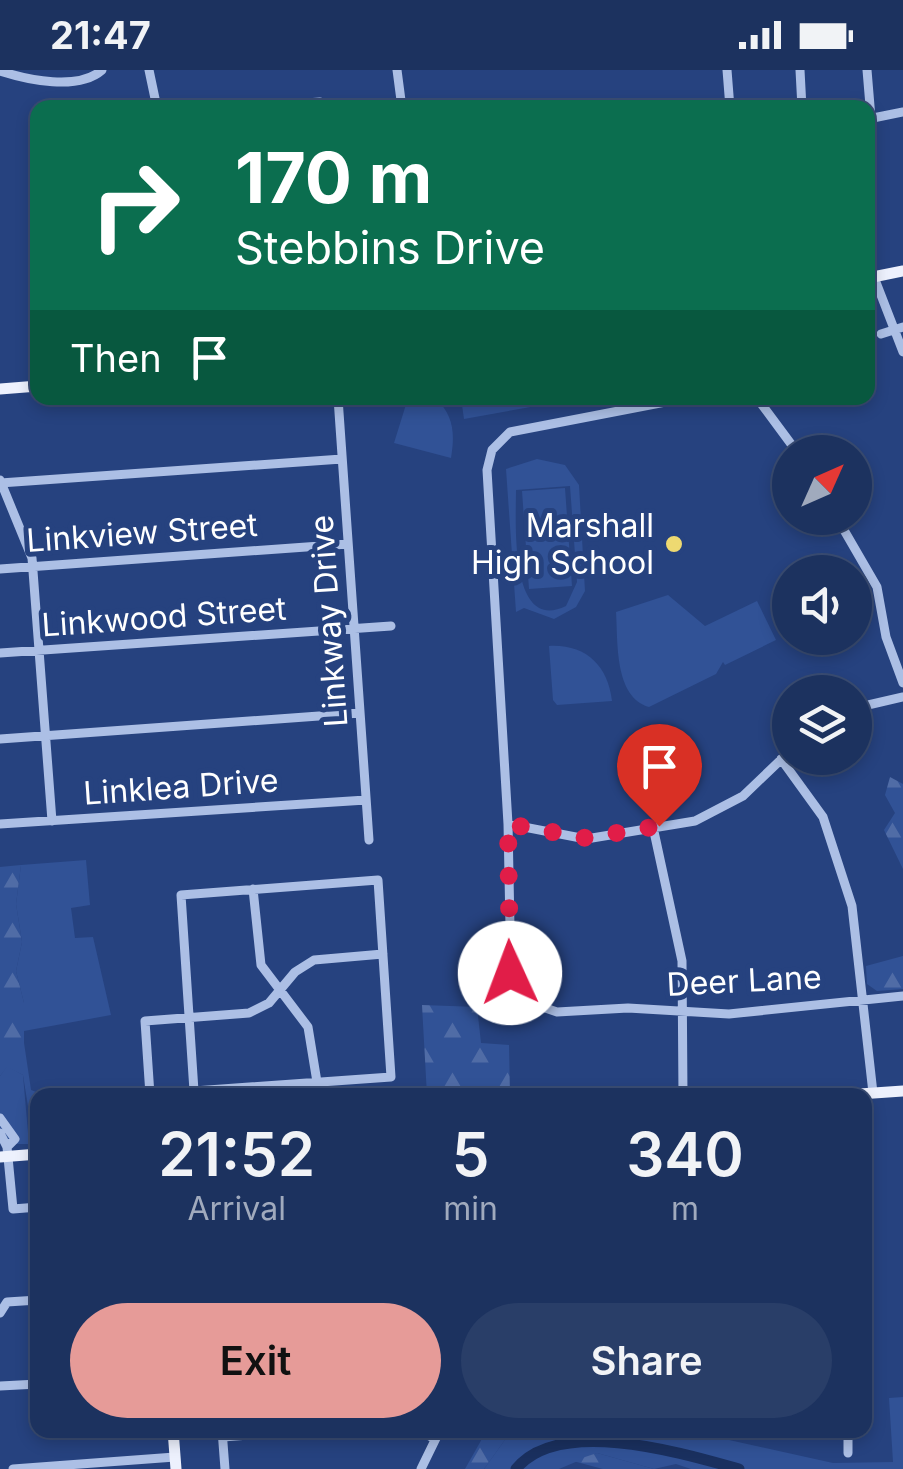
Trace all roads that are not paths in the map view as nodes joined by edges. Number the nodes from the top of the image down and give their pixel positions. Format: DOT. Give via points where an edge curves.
graph roads {
  1 [pos="149,70"];
  2 [pos="397,70"];
  3 [pos="727,70"];
  4 [pos="800,70"];
  5 [pos="867,70"];
  6 [pos="0,72"];
  7 [pos="101,72"];
  8 [pos="155,100"];
  9 [pos="401,100"];
  10 [pos="729,100"];
  11 [pos="802,100"];
  12 [pos="868,100"];
  13 [pos="903,112"];
  14 [pos="875,117"];
  15 [pos="903,271"];
  16 [pos="875,274"];
  17 [pos="875,284"];
  18 [pos="898,328"];
  19 [pos="881,334"];
  20 [pos="903,352"];
  21 [pos="30,387"];
  22 [pos="0,389"];
  23 [pos="338,405"];
  24 [pos="611,405"];
  25 [pos="763,405"];
  26 [pos="784,435"];
  27 [pos="342,459"];
  28 [pos="0,482"];
  29 [pos="847,535"];
  30 [pos="348,544"];
  31 [pos="33,566"];
  32 [pos="0,569"];
  33 [pos="391,626"];
  34 [pos="354,629"];
  35 [pos="41,651"];
  36 [pos="0,654"];
  37 [pos="903,683"];
  38 [pos="903,697"];
  39 [pos="872,704"];
  40 [pos="360,714"];
  41 [pos="46,736"];
  42 [pos="0,739"];
  43 [pos="772,767"];
  44 [pos="792,775"];
  45 [pos="366,800"];
  46 [pos="52,821"];
  47 [pos="0,824"];
  48 [pos="508,824"];
  49 [pos="653,827"];
  50 [pos="370,840"];
  51 [pos="253,889"];
  52 [pos="383,954"];
  53 [pos="280,992"];
  54 [pos="903,996"];
  55 [pos="863,999"];
  56 [pos="681,1012"];
  57 [pos="189,1018"];
  58 [pos="150,1088"];
  59 [pos="194,1088"];
  60 [pos="318,1088"];
  61 [pos="328,1088"];
  62 [pos="683,1088"];
  63 [pos="903,1092"];
  64 [pos="873,1093"];
  65 [pos="0,1118"];
  66 [pos="0,1133"];
  67 [pos="5,1154"];
  68 [pos="30,1208"];
  69 [pos="30,1301"];
  70 [pos="0,1312"];
  71 [pos="30,1384"];
  72 [pos="0,1386"];
  73 [pos="174,1438"];
  74 [pos="223,1438"];
  75 [pos="435,1438"];
  76 [pos="848,1438"];
  77 [pos="848,1453"];
  78 [pos="176,1463"];
  79 [pos="13,1469"];
  80 [pos="225,1469"];
  81 [pos="421,1469"];
  1 -- 8 [label="street"];
  2 -- 9 [label="street"];
  3 -- 10 [label="street"];
  4 -- 11 [label="street"];
  5 -- 12 [label="street"];
  6 -- 7 [label="street" via="46,82"];
  13 -- 14 [label="street"];
  15 -- 16 [label="main road"];
  17 -- 18 [label="street"];
  18 -- 19 [label="street"];
  18 -- 20 [label="street"];
  21 -- 22 [label="main road"];
  23 -- 27 [label="street, Linkway Drive"];
  24 -- 48 [label="street" via="510,432 495,446 487,470"];
  25 -- 26 [label="street"];
  27 -- 28 [label="street"];
  27 -- 30 [label="street, Linkway Drive"];
  28 -- 31 [label="street"];
  29 -- 37 [label="street" via="877,587"];
  30 -- 31 [label="street, Linkview Street"];
  30 -- 34 [label="street, Linkway Drive"];
  31 -- 32 [label="street, Linkview Street"];
  31 -- 35 [label="street"];
  33 -- 34 [label="street, Linkwood Street"];
  34 -- 35 [label="street, Linkwood Street"];
  34 -- 40 [label="street, Linkway Drive"];
  35 -- 36 [label="street, Linkwood Street"];
  35 -- 41 [label="street"];
  38 -- 39 [label="street"];
  40 -- 41 [label="street"];
  40 -- 45 [label="street, Linkway Drive"];
  41 -- 42 [label="street"];
  41 -- 46 [label="street"];
  43 -- 49 [label="street" via="743,796 710,814"];
  44 -- 55 [label="street" via="834,844 856,925"];
  45 -- 46 [label="street, Linklea Drive"];
  45 -- 50 [label="street, Linkway Drive"];
  46 -- 47 [label="street, Linklea Drive"];
  48 -- 49 [label="street" via="586,838"];
  48 -- 56 [label="street, Deer Lane" via="509,960 516,991 530,1005 558,1012"];
  49 -- 56 [label="street" via="682,960"];
  51 -- 52 [label="street" via="378,880"];
  51 -- 53 [label="street" via="258,954"];
  51 -- 57 [label="street" via="181,895"];
  52 -- 53 [label="street" via="314,960"];
  52 -- 61 [label="street" via="390,1076"];
  53 -- 57 [label="street" via="249,1013"];
  53 -- 60 [label="street" via="308,1027"];
  54 -- 55 [label="street, Deer Lane"];
  55 -- 56 [label="street, Deer Lane" via="755,1012"];
  55 -- 64 [label="street"];
  56 -- 62 [label="street"];
  57 -- 58 [label="street" via="145,1021"];
  57 -- 59 [label="street"];
  63 -- 64 [label="main road"];
  65 -- 67 [label="street" via="14,1138"];
  66 -- 67 [label="street"];
  67 -- 68 [label="street" via="13,1209"];
  69 -- 70 [label="street" via="7,1302"];
  71 -- 72 [label="street"];
  73 -- 78 [label="main road"];
  74 -- 80 [label="street"];
  75 -- 81 [label="street"];
  76 -- 77 [label="street"];
  78 -- 79 [label="street"];
}
